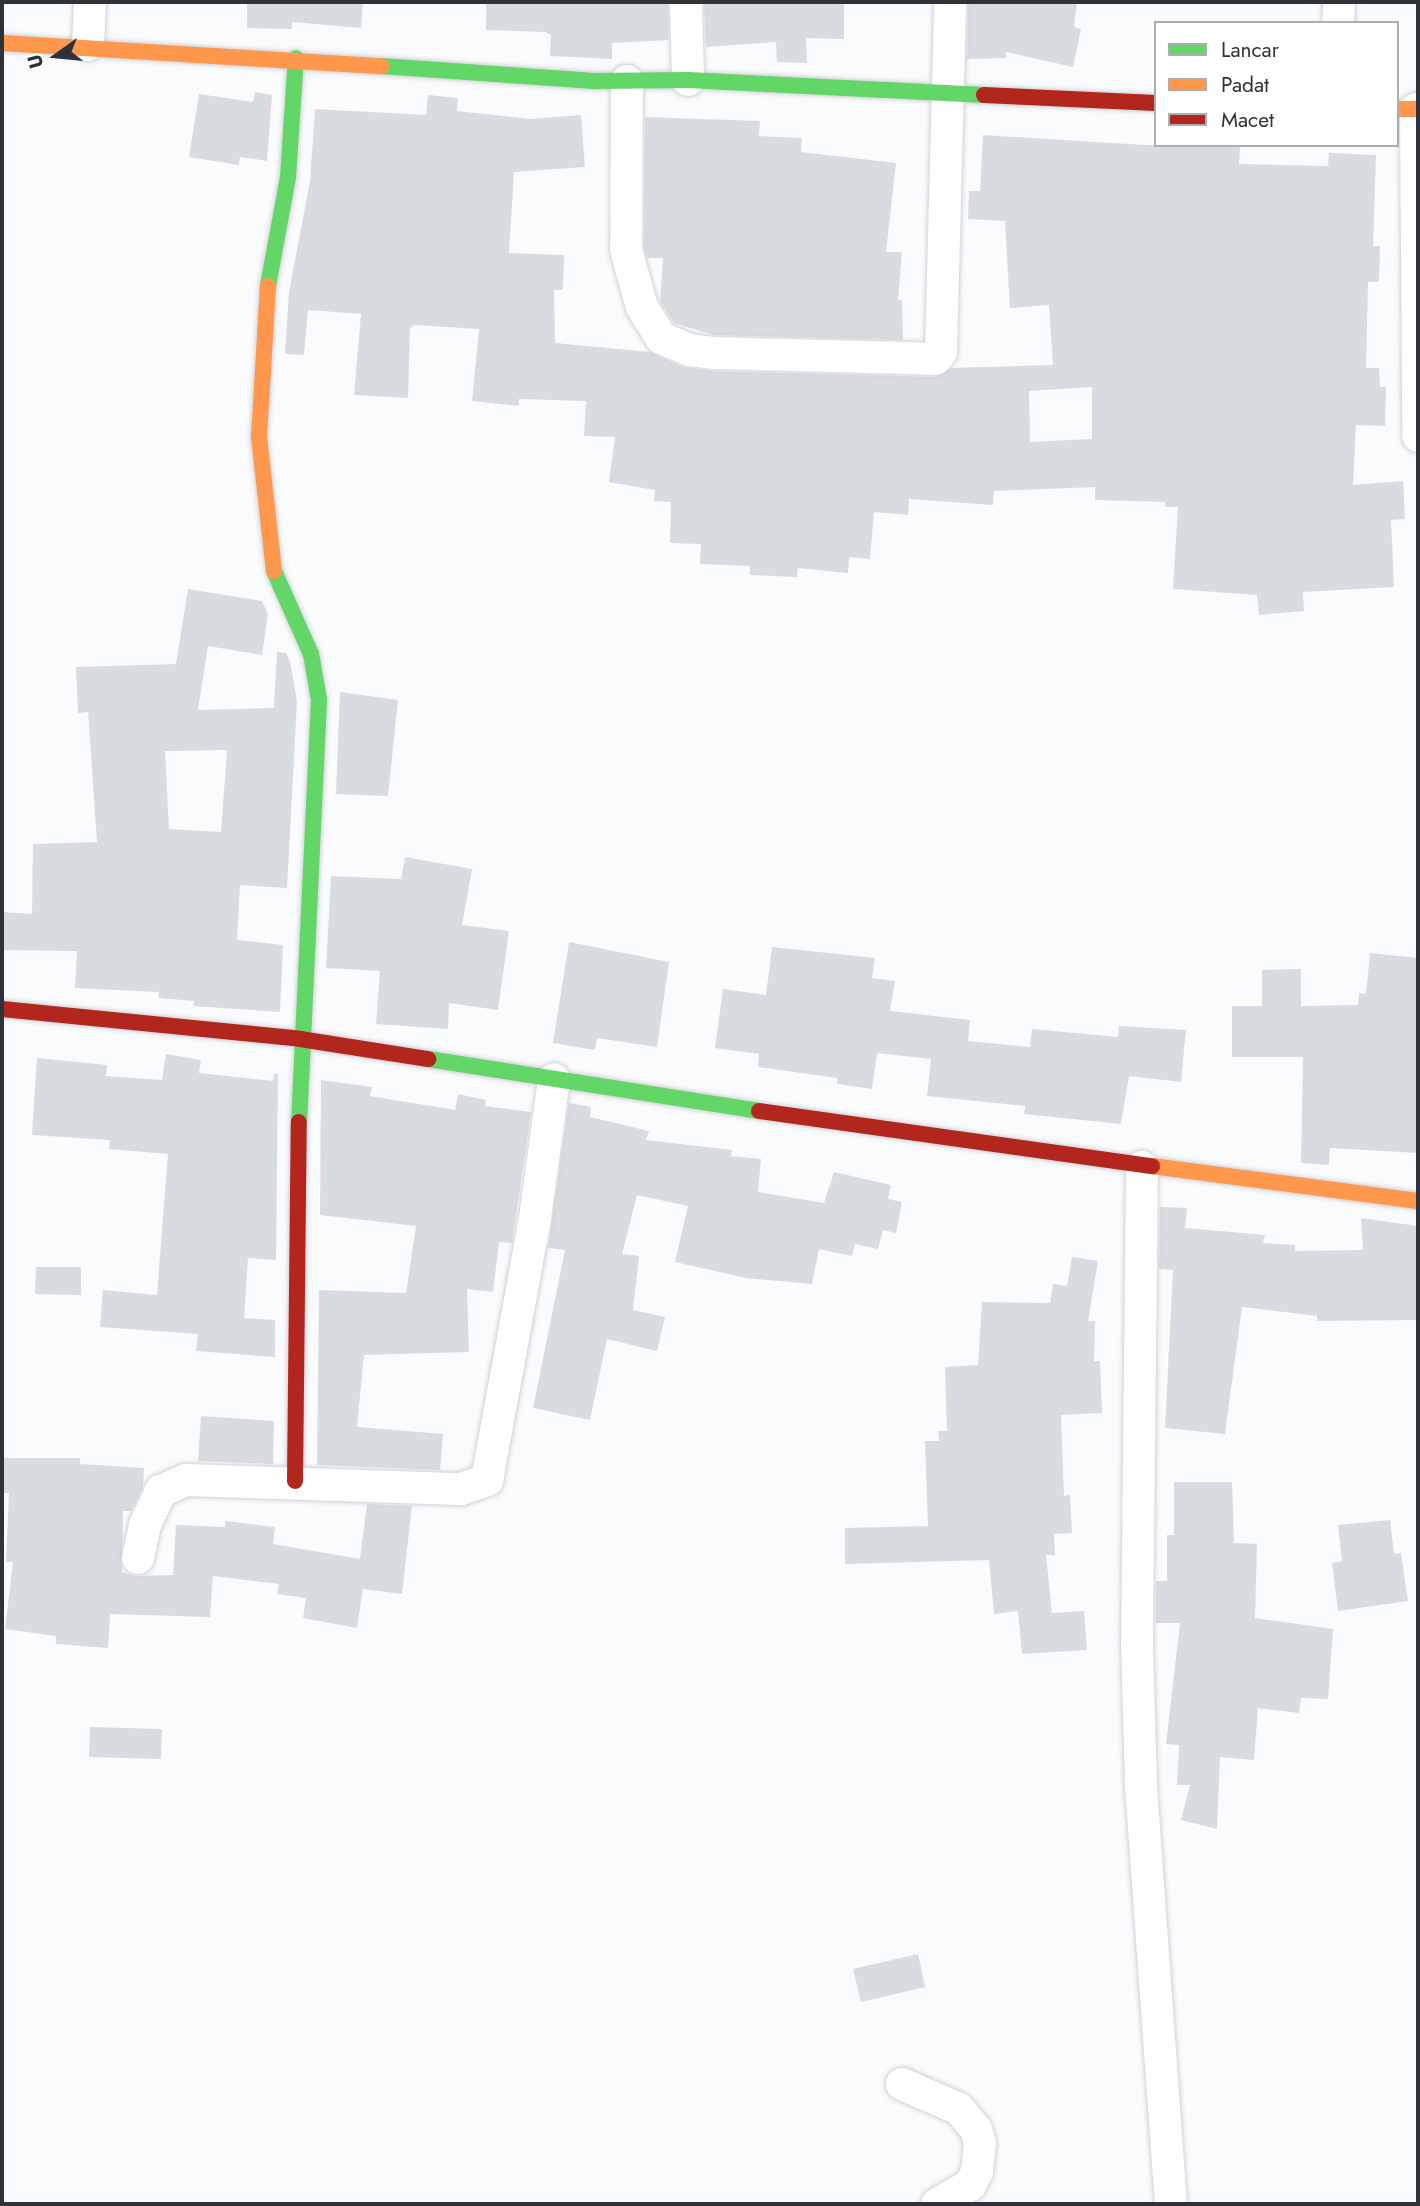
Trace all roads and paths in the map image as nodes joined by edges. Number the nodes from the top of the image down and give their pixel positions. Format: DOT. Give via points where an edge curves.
graph roads {
  1 [pos="90,2"];
  2 [pos="686,2"];
  3 [pos="950,2"];
  4 [pos="1339,2"];
  5 [pos="1338,21"];
  6 [pos="2,43"];
  7 [pos="88,45"];
  8 [pos="296,58"];
  9 [pos="688,80"];
  10 [pos="627,81"];
  11 [pos="950,96"];
  12 [pos="1154,103"];
  13 [pos="1410,109"];
  14 [pos="1418,436"];
  15 [pos="2,1009"];
  16 [pos="300,1039"];
  17 [pos="554,1079"];
  18 [pos="1142,1167"];
  19 [pos="1418,1201"];
  20 [pos="296,1480"];
  21 [pos="138,1558"];
  22 [pos="902,2084"];
  23 [pos="937,2204"];
  24 [pos="1171,2204"];
  1 -- 7 [label="street"];
  2 -- 9 [label="street"];
  3 -- 11 [label="street"];
  4 -- 5 [label="street"];
  6 -- 7 [label="street"];
  7 -- 8 [label="street"];
  8 -- 10 [label="street"];
  8 -- 16 [label="street" via="288,177 267,289 259,437 274,575 312,654 318,688"];
  9 -- 10 [label="street"];
  9 -- 11 [label="street"];
  10 -- 11 [label="street" via="623,203 631,277 661,338 689,350 713,353 935,359 941,352"];
  11 -- 12 [label="street"];
  13 -- 14 [label="street"];
  15 -- 16 [label="street"];
  16 -- 17 [label="street"];
  16 -- 20 [label="street"];
  17 -- 18 [label="street"];
  17 -- 20 [label="street" via="535,1218 487,1480 461,1489"];
  18 -- 19 [label="street"];
  18 -- 24 [label="street" via="1137,1616 1141,1786"];
  20 -- 21 [label="street" via="173,1483 153,1504"];
  22 -- 23 [label="street" via="959,2109 976,2129 977,2172 970,2185"];
}
